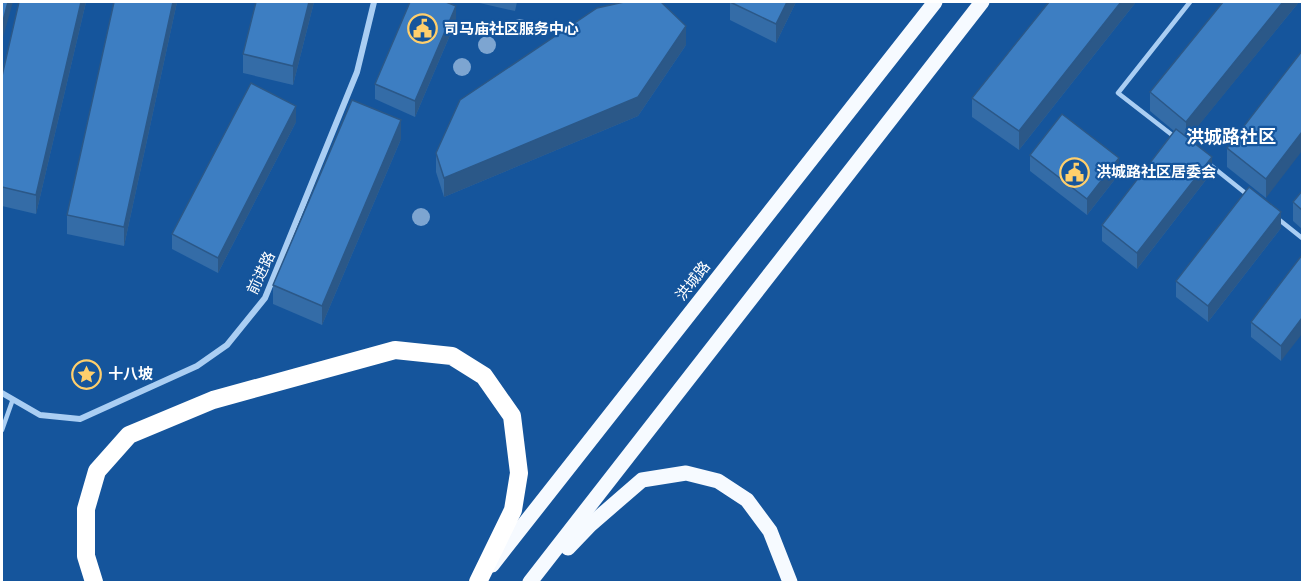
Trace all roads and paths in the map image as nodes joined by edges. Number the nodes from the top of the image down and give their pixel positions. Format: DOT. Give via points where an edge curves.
graph roads {
  1 [pos="374,2"];
  2 [pos="935,2"];
  3 [pos="982,2"];
  4 [pos="1190,2"];
  5 [pos="1183,144"];
  6 [pos="1201,158"];
  7 [pos="1256,202"];
  8 [pos="1275,216"];
  9 [pos="1302,238"];
  10 [pos="2,393"];
  11 [pos="13,399"];
  12 [pos="2,430"];
  13 [pos="94,582"];
  14 [pos="479,582"];
  15 [pos="532,582"];
  16 [pos="790,582"];
  1 -- 11 [label="street, 前进路" via="357,72 265,298 227,345 197,366 80,419 40,415"];
  2 -- 14 [label="main road, 洪城路"];
  3 -- 15 [label="main road"];
  4 -- 5 [label="lane" via="1118,93"];
  6 -- 7 [label="lane"];
  8 -- 9 [label="lane"];
  10 -- 11 [label="street, 前进路"];
  11 -- 12 [label="lane"];
  13 -- 14 [label="highway" via="86,556 86,509 97,471 129,435 213,400 395,350 452,356 484,376 512,416 519,473 513,510"];
  15 -- 16 [label="main road" via="642,480 686,472 718,481 747,500 770,531"];
}
